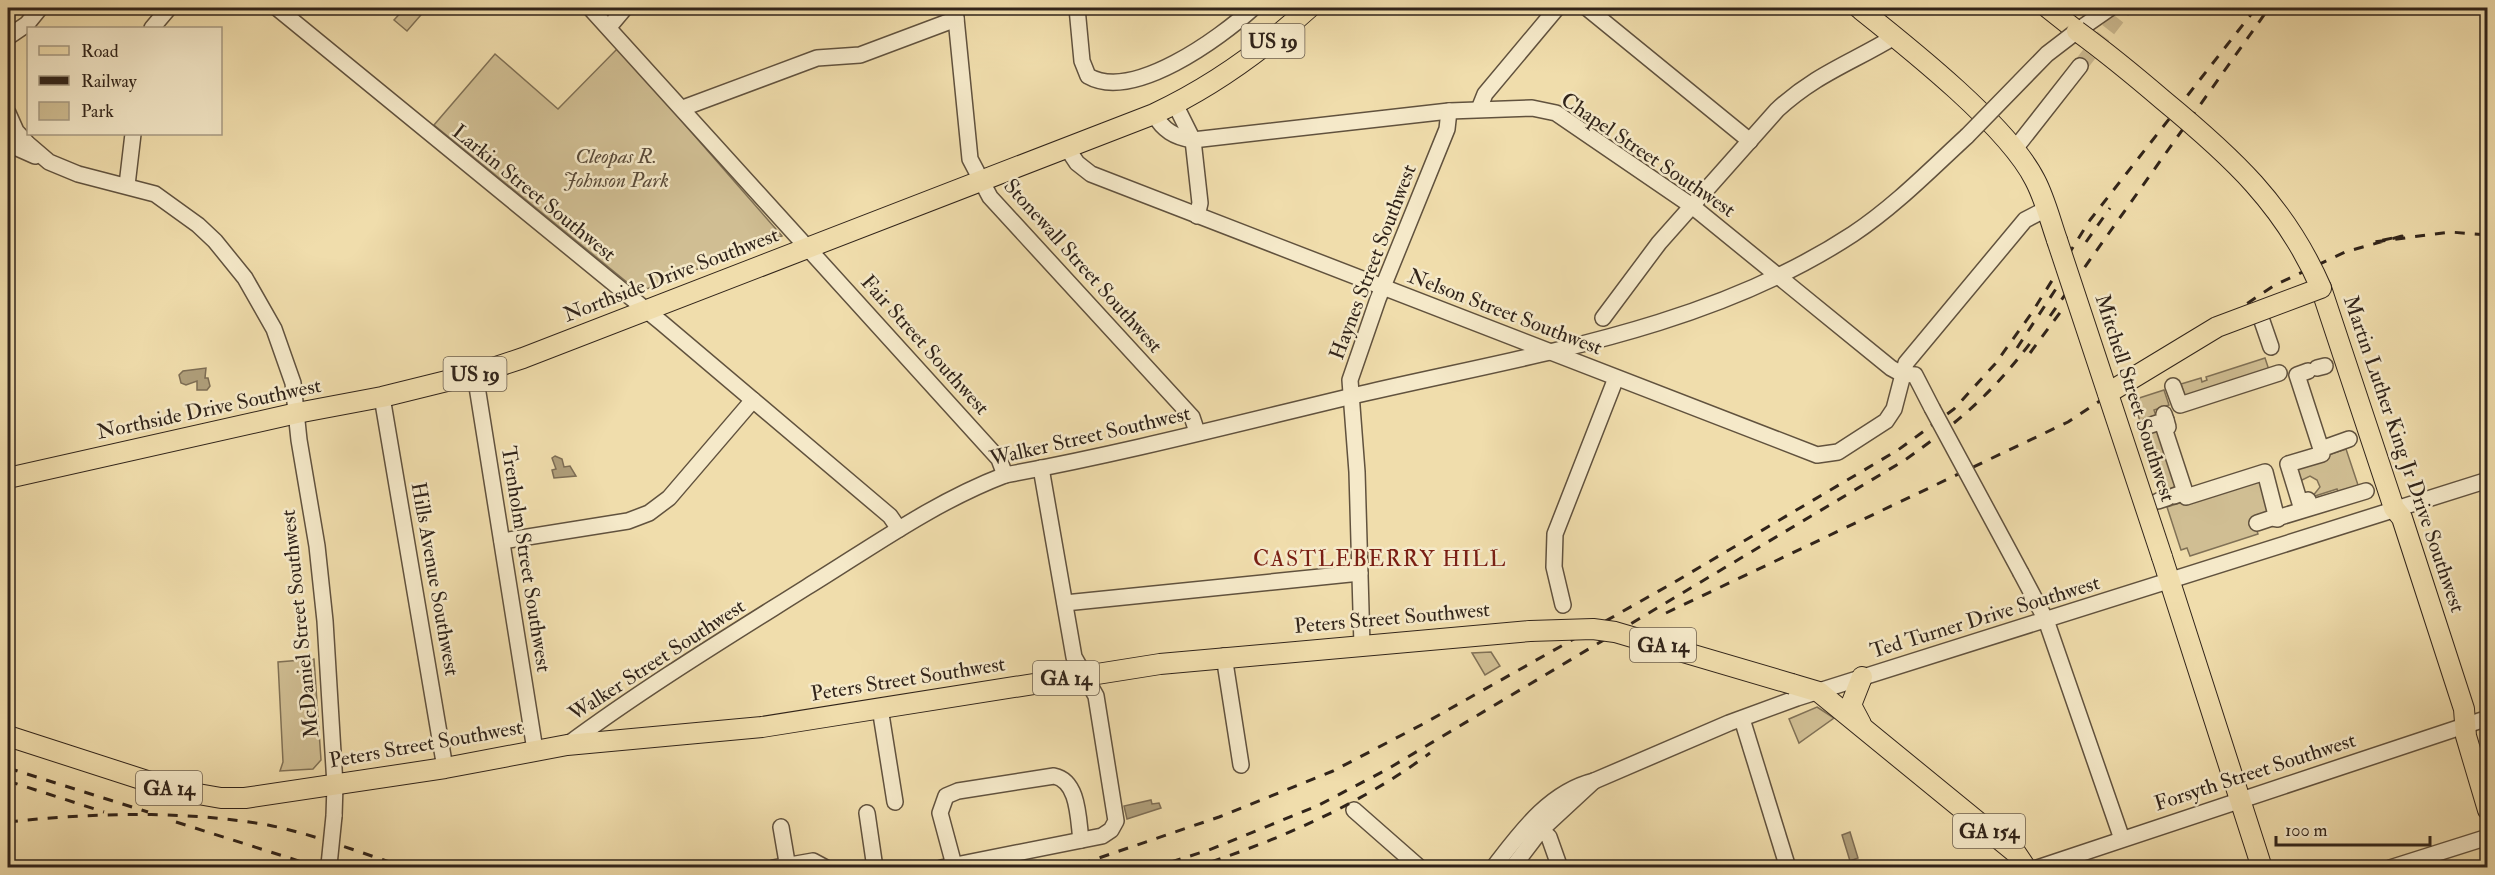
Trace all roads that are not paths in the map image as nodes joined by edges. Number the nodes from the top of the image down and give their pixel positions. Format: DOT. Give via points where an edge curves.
graph roads {
  1 [pos="40,8"];
  2 [pos="169,8"];
  3 [pos="277,8"];
  4 [pos="590,8"];
  5 [pos="625,8"];
  6 [pos="1077,8"];
  7 [pos="1253,8"];
  8 [pos="1309,8"];
  9 [pos="1557,8"];
  10 [pos="1587,8"];
  11 [pos="1859,8"];
  12 [pos="1875,8"];
  13 [pos="2048,8"];
  14 [pos="2110,8"];
  15 [pos="956,13"];
  16 [pos="153,27"];
  17 [pos="609,27"];
  18 [pos="2077,31"];
  19 [pos="8,37"];
  20 [pos="1894,37"];
  21 [pos="2080,66"];
  22 [pos="1175,104"];
  23 [pos="683,108"];
  24 [pos="1479,109"];
  25 [pos="1449,111"];
  26 [pos="8,113"];
  27 [pos="1154,114"];
  28 [pos="133,135"];
  29 [pos="1193,140"];
  30 [pos="1750,141"];
  31 [pos="8,144"];
  32 [pos="1067,148"];
  33 [pos="2014,150"];
  34 [pos="49,162"];
  35 [pos="981,181"];
  36 [pos="127,185"];
  37 [pos="1692,206"];
  38 [pos="2046,208"];
  39 [pos="1197,216"];
  40 [pos="807,248"];
  41 [pos="1778,276"];
  42 [pos="1383,288"];
  43 [pos="2321,288"];
  44 [pos="646,311"];
  45 [pos="1603,318"];
  46 [pos="2262,321"];
  47 [pos="2271,347"];
  48 [pos="1547,351"];
  49 [pos="475,374"];
  50 [pos="1902,374"];
  51 [pos="1616,378"];
  52 [pos="2173,386"];
  53 [pos="2108,393"];
  54 [pos="1351,396"];
  55 [pos="382,397"];
  56 [pos="753,400"];
  57 [pos="2180,405"];
  58 [pos="297,413"];
  59 [pos="2166,420"];
  60 [pos="2142,428"];
  61 [pos="1197,432"];
  62 [pos="2349,440"];
  63 [pos="2320,449"];
  64 [pos="1041,468"];
  65 [pos="1005,475"];
  66 [pos="8,478"];
  67 [pos="2487,480"];
  68 [pos="2366,491"];
  69 [pos="2385,511"];
  70 [pos="2292,512"];
  71 [pos="2257,523"];
  72 [pos="899,529"];
  73 [pos="502,541"];
  74 [pos="1360,573"];
  75 [pos="2170,581"];
  76 [pos="1065,603"];
  77 [pos="1563,605"];
  78 [pos="2046,620"];
  79 [pos="1362,645"];
  80 [pos="1224,656"];
  81 [pos="1085,675"];
  82 [pos="1863,677"];
  83 [pos="1819,692"];
  84 [pos="880,708"];
  85 [pos="1742,718"];
  86 [pos="2487,718"];
  87 [pos="2466,724"];
  88 [pos="1864,728"];
  89 [pos="8,736"];
  90 [pos="567,745"];
  91 [pos="535,750"];
  92 [pos="1241,765"];
  93 [pos="445,768"];
  94 [pos="335,785"];
  95 [pos="2241,799"];
  96 [pos="895,802"];
  97 [pos="1354,810"];
  98 [pos="2487,810"];
  99 [pos="867,813"];
  100 [pos="1536,826"];
  101 [pos="781,827"];
  102 [pos="2487,837"];
  103 [pos="2122,839"];
  104 [pos="1081,840"];
  105 [pos="329,866"];
  106 [pos="947,866"];
  107 [pos="783,867"];
  108 [pos="826,867"];
  109 [pos="875,867"];
  110 [pos="1420,867"];
  111 [pos="1493,867"];
  112 [pos="1512,867"];
  113 [pos="1560,867"];
  114 [pos="1788,867"];
  115 [pos="2026,867"];
  116 [pos="2037,867"];
  117 [pos="2262,867"];
  118 [pos="2390,867"];
  1 -- 19 [label="street" via="27,24"];
  2 -- 16 [label="street"];
  3 -- 44 [label="street, Larkin Street Southwest"];
  4 -- 17 [label="street, Fair Street Southwest"];
  5 -- 17 [label="street"];
  6 -- 7 [label="street" via="1082,60 1088,76 1099,83 1125,82 1165,67 1203,48"];
  8 -- 22 [label="main road, Northside Drive Southwest / US 19" via="1271,42"];
  9 -- 24 [label="street" via="1487,90"];
  10 -- 30 [label="street"];
  11 -- 20 [label="main road, Mitchell Street Southwest"];
  12 -- 20 [label="main road" via="1888,18"];
  13 -- 18 [label="main road, Martin Luther King Jr Drive Southwest"];
  14 -- 18 [label="street, Walker Street Southwest"];
  15 -- 23 [label="street" via="860,55 817,58"];
  15 -- 35 [label="street, Stonewall Street Southwest" via="970,159"];
  17 -- 23 [label="street, Fair Street Southwest"];
  18 -- 41 [label="street, Walker Street Southwest, bridge" via="2047,54 1967,136 1884,211"];
  18 -- 43 [label="main road, Martin Luther King Jr Drive Southwest, bridge" via="2210,138 2247,174 2289,228"];
  20 -- 30 [label="street" via="1831,69 1796,93"];
  20 -- 33 [label="main road, Mitchell Street Southwest" via="1972,106"];
  21 -- 33 [label="street"];
  22 -- 27 [label="main road, Northside Drive Southwest / US 19"];
  22 -- 29 [label="street"];
  23 -- 40 [label="street, Fair Street Southwest"];
  24 -- 25 [label="street, Chapel Street Southwest"];
  24 -- 37 [label="street, Chapel Street Southwest" via="1538,108 1556,113"];
  25 -- 29 [label="street, Chapel Street Southwest"];
  25 -- 42 [label="street, Haynes Street Southwest" via="1447,129"];
  26 -- 34 [label="street" via="16,131"];
  27 -- 29 [label="street, Chapel Street Southwest" via="1175,136"];
  27 -- 32 [label="main road, Northside Drive Southwest / US 19"];
  28 -- 36 [label="street"];
  29 -- 39 [label="street" via="1200,203"];
  30 -- 37 [label="street"];
  31 -- 34 [label="street, McDaniel Street Southwest"];
  32 -- 35 [label="main road, Northside Drive Southwest / US 19"];
  32 -- 39 [label="street, Nelson Street Southwest" via="1091,174"];
  33 -- 38 [label="main road, Mitchell Street Southwest" via="2035,179"];
  34 -- 36 [label="street, McDaniel Street Southwest" via="78,174"];
  35 -- 40 [label="main road, Northside Drive Southwest / US 19"];
  35 -- 61 [label="street, Stonewall Street Southwest" via="990,198 1192,417"];
  36 -- 58 [label="street, McDaniel Street Southwest" via="155,194 181,212 215,241 246,278 274,329 293,383"];
  37 -- 41 [label="street, Chapel Street Southwest"];
  37 -- 45 [label="street"];
  38 -- 50 [label="street" via="2025,220 1906,363"];
  38 -- 53 [label="main road, Mitchell Street Southwest, bridge"];
  39 -- 42 [label="street, Nelson Street Southwest"];
  40 -- 44 [label="main road, Northside Drive Southwest / US 19"];
  40 -- 65 [label="street, Fair Street Southwest" via="999,459"];
  41 -- 48 [label="street, Walker Street Southwest" via="1690,314"];
  41 -- 50 [label="street, Chapel Street Southwest"];
  42 -- 48 [label="street, Nelson Street Southwest"];
  42 -- 54 [label="street, Haynes Street Southwest" via="1354,365"];
  43 -- 53 [label="main road, bridge" via="2217,327"];
  43 -- 69 [label="main road, Martin Luther King Jr Drive Southwest"];
  44 -- 49 [label="main road, Northside Drive Southwest / US 19"];
  44 -- 56 [label="street, Larkin Street Southwest"];
  46 -- 47 [label="street"];
  48 -- 51 [label="street, Nelson Street Southwest"];
  48 -- 54 [label="street, Walker Street Southwest"];
  49 -- 55 [label="main road, Northside Drive Southwest / US 19"];
  49 -- 73 [label="street, Trenholm Street Southwest"];
  50 -- 51 [label="street, Nelson Street Southwest" via="1894,409 1886,421 1828,455 1817,455"];
  50 -- 78 [label="street, Chapel Street Southwest, bridge" via="1915,375"];
  51 -- 77 [label="street" via="1555,534 1554,567"];
  52 -- 57 [label="street"];
  53 -- 75 [label="main road, Mitchell Street Southwest, bridge"];
  54 -- 61 [label="street, Walker Street Southwest"];
  54 -- 74 [label="street, Haynes Street Southwest"];
  55 -- 58 [label="main road, Northside Drive Southwest / US 19"];
  55 -- 93 [label="street, Hills Avenue Southwest"];
  56 -- 72 [label="street, Larkin Street Southwest" via="890,516"];
  56 -- 73 [label="street" via="669,498 649,513 628,521"];
  57 -- 59 [label="street" via="2164,412"];
  57 -- 63 [label="street" via="2279,372 2312,370"];
  58 -- 66 [label="main road, Northside Drive Southwest / US 19"];
  58 -- 94 [label="street, McDaniel Street Southwest" via="322,582"];
  59 -- 60 [label="street"];
  59 -- 70 [label="street" via="2171,497 2187,497 2265,472"];
  61 -- 64 [label="street, Walker Street Southwest"];
  62 -- 63 [label="street"];
  63 -- 70 [label="street" via="2322,454 2288,464"];
  64 -- 65 [label="street, Walker Street Southwest"];
  64 -- 76 [label="street"];
  65 -- 72 [label="street, Walker Street Southwest" via="960,493"];
  67 -- 69 [label="street, Ted Turner Drive Southwest"];
  68 -- 70 [label="street"];
  69 -- 75 [label="street, Ted Turner Drive Southwest"];
  69 -- 87 [label="main road, Martin Luther King Jr Drive Southwest" via="2406,529"];
  70 -- 71 [label="street"];
  72 -- 90 [label="street, Walker Street Southwest" via="606,716"];
  73 -- 91 [label="street, Trenholm Street Southwest"];
  74 -- 76 [label="street"];
  74 -- 79 [label="street, Haynes Street Southwest"];
  75 -- 78 [label="street, Ted Turner Drive Southwest"];
  75 -- 95 [label="main road, Mitchell Street Southwest"];
  76 -- 81 [label="street" via="1074,657"];
  78 -- 82 [label="street, Ted Turner Drive Southwest"];
  78 -- 103 [label="street"];
  79 -- 80 [label="main road, Peters Street Southwest / GA 14"];
  79 -- 83 [label="main road, Peters Street Southwest / GA 14, bridge" via="1593,629 1615,632"];
  80 -- 81 [label="main road, Peters Street Southwest / GA 14"];
  80 -- 92 [label="street"];
  81 -- 84 [label="main road, Peters Street Southwest / GA 14"];
  81 -- 104 [label="street" via="1096,696 1116,816 1107,834"];
  82 -- 83 [label="street, Ted Turner Drive Southwest"];
  82 -- 88 [label="main road" via="1851,705"];
  83 -- 85 [label="street, Ted Turner Drive Southwest"];
  83 -- 88 [label="main road, GA 154"];
  84 -- 90 [label="main road, Peters Street Southwest / GA 14" via="762,727"];
  84 -- 96 [label="street"];
  85 -- 100 [label="street, Ted Turner Drive Southwest" via="1594,781"];
  85 -- 114 [label="street"];
  86 -- 87 [label="street, Forsyth Street Southwest"];
  87 -- 95 [label="street, Forsyth Street Southwest"];
  87 -- 98 [label="main road, Martin Luther King Jr Drive Southwest"];
  88 -- 115 [label="main road, GA 154" via="2016,853"];
  89 -- 94 [label="main road, Peters Street Southwest / GA 14" via="196,795 245,798"];
  90 -- 91 [label="main road, Peters Street Southwest / GA 14"];
  91 -- 93 [label="main road, Peters Street Southwest / GA 14"];
  93 -- 94 [label="main road, Peters Street Southwest / GA 14"];
  94 -- 105 [label="street, McDaniel Street Southwest, bridge"];
  95 -- 103 [label="street, Forsyth Street Southwest"];
  95 -- 117 [label="main road, Mitchell Street Southwest"];
  97 -- 110 [label="street"];
  99 -- 109 [label="street"];
  100 -- 111 [label="street, Ted Turner Drive Southwest"];
  100 -- 112 [label="street, Ted Turner Drive Southwest"];
  100 -- 113 [label="street" via="1549,837"];
  101 -- 107 [label="street"];
  102 -- 118 [label="street"];
  103 -- 116 [label="street, Forsyth Street Southwest"];
  104 -- 106 [label="street"];
  104 -- 106 [label="street" via="1071,788 1062,778 958,791 946,796 940,813"];
  107 -- 108 [label="street" via="817,861"];
}
